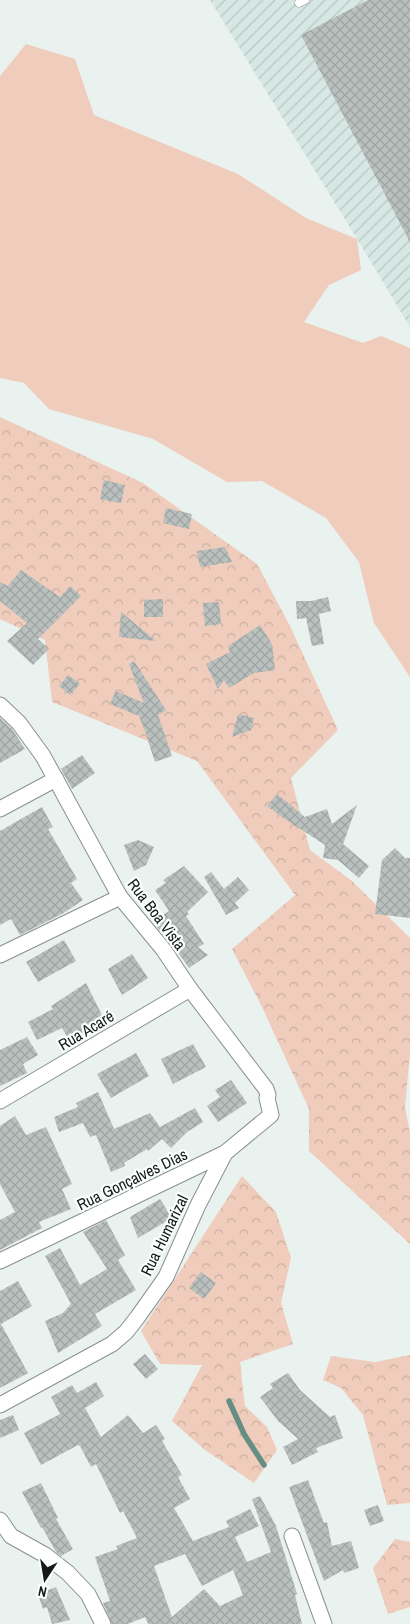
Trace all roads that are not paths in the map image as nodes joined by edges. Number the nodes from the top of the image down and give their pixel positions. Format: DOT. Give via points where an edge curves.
graph roads {
  1 [pos="0,705"];
  2 [pos="56,779"];
  3 [pos="0,809"];
  4 [pos="120,897"];
  5 [pos="0,955"];
  6 [pos="190,989"];
  7 [pos="0,1101"];
  8 [pos="271,1115"];
  9 [pos="226,1154"];
  10 [pos="0,1261"];
  11 [pos="0,1405"];
  12 [pos="0,1520"];
  13 [pos="292,1536"];
  14 [pos="103,1624"];
  15 [pos="324,1624"];
  1 -- 2 [label="street, Rua Boa Vista" via="33,741"];
  2 -- 3 [label="street"];
  2 -- 4 [label="street, Rua Boa Vista"];
  4 -- 5 [label="street"];
  4 -- 6 [label="street, Rua Boa Vista" via="163,949"];
  6 -- 7 [label="street, Rua Acaré"];
  6 -- 8 [label="street, Rua Boa Vista" via="266,1089"];
  8 -- 9 [label="street, Rua Gonçalves Dias"];
  9 -- 10 [label="street, Rua Gonçalves Dias"];
  9 -- 11 [label="street, Rua Humarizal" via="198,1205 166,1277 126,1332 112,1344"];
  12 -- 14 [label="street" via="11,1536 45,1555 72,1577 88,1594"];
  13 -- 15 [label="street"];
}
